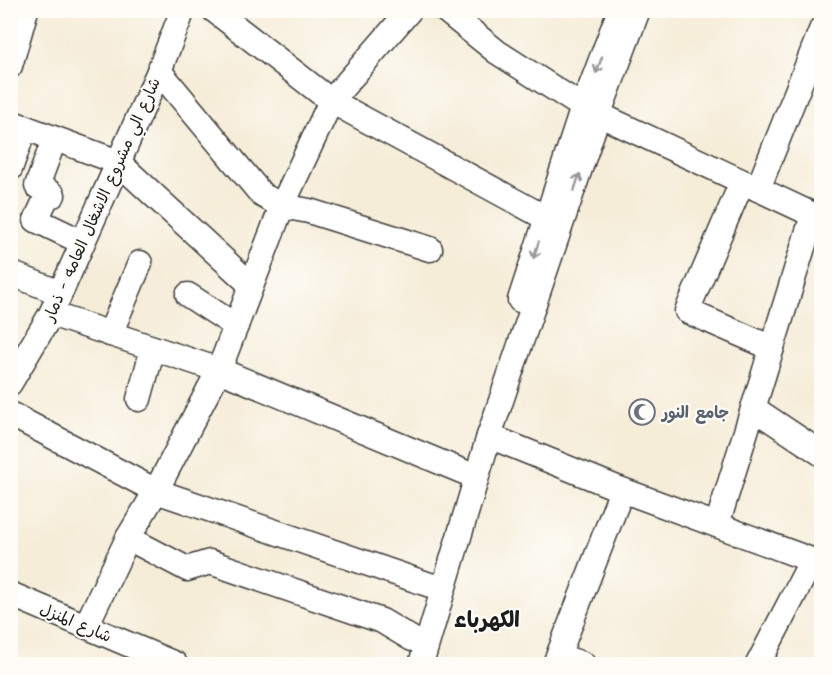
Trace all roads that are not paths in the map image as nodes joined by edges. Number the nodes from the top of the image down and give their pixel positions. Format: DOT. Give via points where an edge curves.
graph roads {
  1 [pos="26,10"];
  2 [pos="183,10"];
  3 [pos="214,10"];
  4 [pos="411,10"];
  5 [pos="445,10"];
  6 [pos="620,10"];
  7 [pos="638,10"];
  8 [pos="822,28"];
  9 [pos="10,66"];
  10 [pos="159,71"];
  11 [pos="331,101"];
  12 [pos="591,110"];
  13 [pos="18,124"];
  14 [pos="54,140"];
  15 [pos="118,162"];
  16 [pos="10,169"];
  17 [pos="750,186"];
  18 [pos="282,206"];
  19 [pos="817,217"];
  20 [pos="546,218"];
  21 [pos="82,242"];
  22 [pos="430,249"];
  23 [pos="140,263"];
  24 [pos="10,273"];
  25 [pos="251,285"];
  26 [pos="188,295"];
  27 [pos="55,303"];
  28 [pos="236,326"];
  29 [pos="110,334"];
  30 [pos="153,348"];
  31 [pos="772,348"];
  32 [pos="219,370"];
  33 [pos="10,383"];
  34 [pos="139,399"];
  35 [pos="753,408"];
  36 [pos="10,414"];
  37 [pos="489,436"];
  38 [pos="822,454"];
  39 [pos="464,472"];
  40 [pos="622,490"];
  41 [pos="156,491"];
  42 [pos="717,525"];
  43 [pos="128,538"];
  44 [pos="817,562"];
  45 [pos="430,585"];
  46 [pos="10,594"];
  47 [pos="86,626"];
  48 [pos="412,639"];
  49 [pos="556,660"];
  50 [pos="175,664"];
  51 [pos="404,664"];
  52 [pos="421,664"];
  53 [pos="583,664"];
  54 [pos="758,664"];
  1 -- 9 [label="street"];
  2 -- 10 [label="street, شارع الي مشروع الاشغال العامه - ذمار"];
  3 -- 11 [label="street"];
  4 -- 11 [label="street"];
  5 -- 12 [label="street" via="497,52"];
  6 -- 12 [label="street, one-way"];
  7 -- 12 [label="street"];
  8 -- 17 [label="street"];
  10 -- 15 [label="street, شارع الي مشروع الاشغال العامه - ذمار"];
  10 -- 18 [label="street" via="262,195"];
  11 -- 18 [label="street"];
  11 -- 20 [label="street"];
  12 -- 17 [label="street"];
  12 -- 20 [label="street"];
  37 -- 12 [label="street, one-way"];
  13 -- 14 [label="street"];
  13 -- 16 [label="street"];
  14 -- 15 [label="street"];
  14 -- 21 [label="street" via="37,186 51,194 36,220"];
  15 -- 21 [label="street, شارع الي مشروع الاشغال العامه - ذمار"];
  15 -- 25 [label="street"];
  17 -- 19 [label="street"];
  17 -- 31 [label="street" via="687,311"];
  18 -- 22 [label="street"];
  18 -- 25 [label="street"];
  19 -- 31 [label="street"];
  20 -- 39 [label="street, one-way"];
  21 -- 27 [label="street, شارع الي مشروع الاشغال العامه - ذمار"];
  23 -- 29 [label="street"];
  24 -- 27 [label="street"];
  25 -- 28 [label="street"];
  26 -- 28 [label="street"];
  27 -- 29 [label="street"];
  27 -- 33 [label="street, شارع الي مشروع الاشغال العامه - ذمار"];
  28 -- 32 [label="street"];
  29 -- 30 [label="street"];
  30 -- 32 [label="street"];
  30 -- 34 [label="street"];
  31 -- 35 [label="street"];
  32 -- 39 [label="street"];
  32 -- 41 [label="street"];
  35 -- 38 [label="street"];
  35 -- 42 [label="street"];
  36 -- 41 [label="street"];
  37 -- 40 [label="street"];
  37 -- 52 [label="street"];
  39 -- 45 [label="street"];
  40 -- 42 [label="street"];
  40 -- 49 [label="street"];
  41 -- 43 [label="street"];
  41 -- 45 [label="street"];
  42 -- 44 [label="street"];
  43 -- 47 [label="street"];
  43 -- 48 [label="street" via="187,568 210,562 382,621"];
  44 -- 54 [label="street"];
  45 -- 48 [label="street"];
  46 -- 47 [label="street, شارع المنزل"];
  47 -- 50 [label="street, شارع المنزل"];
  48 -- 51 [label="street"];
  49 -- 53 [label="street"];
}
